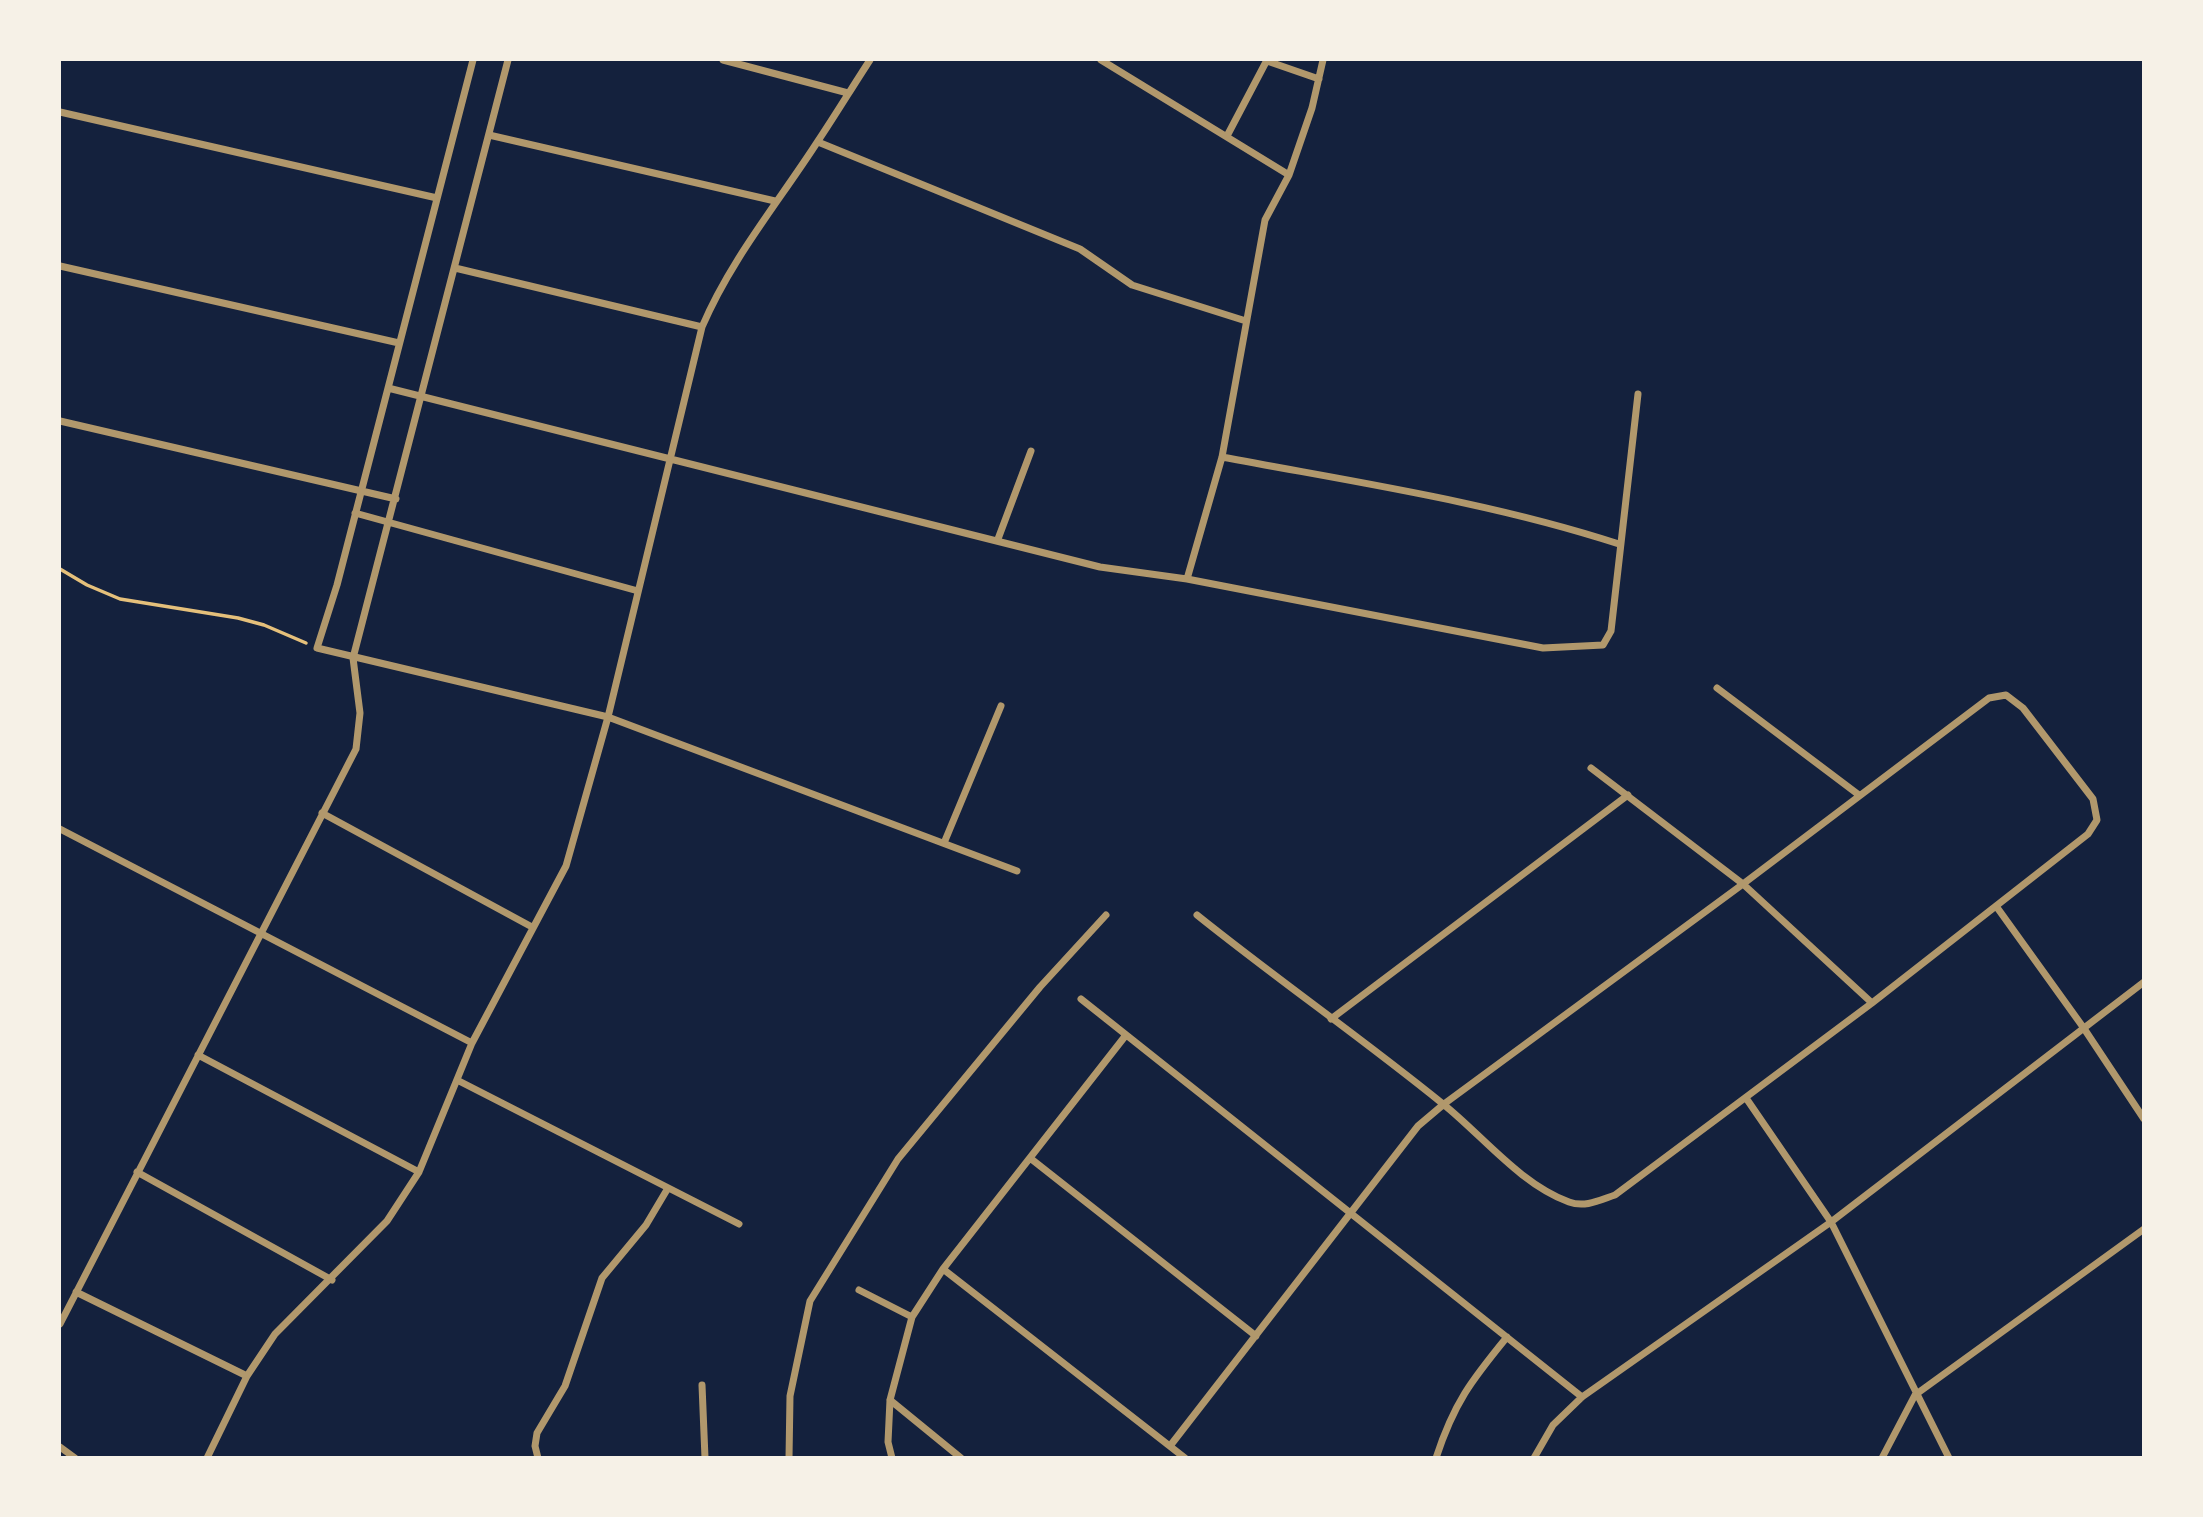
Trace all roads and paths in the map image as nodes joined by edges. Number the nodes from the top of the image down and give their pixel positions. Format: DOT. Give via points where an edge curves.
graph roads {
  1 [pos="473,60"];
  2 [pos="506,60"];
  3 [pos="723,60"];
  4 [pos="870,60"];
  5 [pos="1101,60"];
  6 [pos="1267,60"];
  7 [pos="1323,60"];
  8 [pos="1319,79"];
  9 [pos="848,93"];
  10 [pos="60,112"];
  11 [pos="489,135"];
  12 [pos="1227,136"];
  13 [pos="818,142"];
  14 [pos="1289,175"];
  15 [pos="437,198"];
  16 [pos="775,201"];
  17 [pos="60,266"];
  18 [pos="455,268"];
  19 [pos="1246,321"];
  20 [pos="702,327"];
  21 [pos="399,344"];
  22 [pos="388,388"];
  23 [pos="1638,394"];
  24 [pos="423,395"];
  25 [pos="60,421"];
  26 [pos="1031,451"];
  27 [pos="669,456"];
  28 [pos="1222,457"];
  29 [pos="361,489"];
  30 [pos="396,499"];
  31 [pos="355,513"];
  32 [pos="390,522"];
  33 [pos="998,539"];
  34 [pos="1619,544"];
  35 [pos="60,569"];
  36 [pos="1187,579"];
  37 [pos="638,591"];
  38 [pos="317,648"];
  39 [pos="353,658"];
  40 [pos="1717,688"];
  41 [pos="1001,706"];
  42 [pos="608,717"];
  43 [pos="1591,768"];
  44 [pos="1628,795"];
  45 [pos="1859,795"];
  46 [pos="322,813"];
  47 [pos="60,829"];
  48 [pos="944,843"];
  49 [pos="1017,871"];
  50 [pos="1743,884"];
  51 [pos="1996,906"];
  52 [pos="1106,915"];
  53 [pos="1197,915"];
  54 [pos="532,927"];
  55 [pos="260,933"];
  56 [pos="2144,982"];
  57 [pos="1081,999"];
  58 [pos="1872,1003"];
  59 [pos="1331,1019"];
  60 [pos="2083,1027"];
  61 [pos="1126,1035"];
  62 [pos="472,1043"];
  63 [pos="198,1055"];
  64 [pos="457,1080"];
  65 [pos="1746,1098"];
  66 [pos="1444,1104"];
  67 [pos="2144,1118"];
  68 [pos="1030,1158"];
  69 [pos="137,1172"];
  70 [pos="419,1172"];
  71 [pos="668,1188"];
  72 [pos="1352,1214"];
  73 [pos="1831,1222"];
  74 [pos="739,1224"];
  75 [pos="2144,1229"];
  76 [pos="943,1269"];
  77 [pos="332,1280"];
  78 [pos="859,1290"];
  79 [pos="76,1292"];
  80 [pos="62,1312"];
  81 [pos="912,1317"];
  82 [pos="60,1324"];
  83 [pos="1256,1336"];
  84 [pos="1507,1338"];
  85 [pos="247,1376"];
  86 [pos="702,1385"];
  87 [pos="1915,1395"];
  88 [pos="1582,1397"];
  89 [pos="890,1400"];
  90 [pos="1170,1446"];
  91 [pos="60,1447"];
  92 [pos="75,1458"];
  93 [pos="207,1458"];
  94 [pos="538,1458"];
  95 [pos="705,1458"];
  96 [pos="789,1458"];
  97 [pos="892,1458"];
  98 [pos="961,1458"];
  99 [pos="1185,1458"];
  100 [pos="1436,1458"];
  101 [pos="1534,1458"];
  102 [pos="1882,1458"];
  103 [pos="1949,1458"];
  1 -- 15 [label="street"];
  2 -- 11 [label="street"];
  3 -- 9 [label="street"];
  4 -- 9 [label="street"];
  5 -- 12 [label="street"];
  6 -- 8 [label="street"];
  6 -- 12 [label="street"];
  7 -- 8 [label="street"];
  8 -- 14 [label="street"];
  9 -- 13 [label="street"];
  10 -- 15 [label="street"];
  11 -- 16 [label="street"];
  11 -- 18 [label="street"];
  12 -- 14 [label="street"];
  13 -- 16 [label="street"];
  13 -- 19 [label="street" via="1080,249 1132,285"];
  14 -- 19 [label="street" via="1265,220"];
  15 -- 21 [label="street"];
  16 -- 20 [label="street" via="717,291"];
  17 -- 21 [label="street"];
  18 -- 20 [label="street"];
  18 -- 24 [label="street"];
  19 -- 28 [label="street"];
  20 -- 27 [label="street"];
  21 -- 22 [label="street"];
  22 -- 24 [label="street"];
  22 -- 29 [label="street"];
  23 -- 34 [label="street"];
  24 -- 27 [label="street"];
  24 -- 30 [label="street"];
  25 -- 29 [label="street"];
  26 -- 33 [label="street"];
  27 -- 33 [label="street"];
  27 -- 37 [label="street"];
  28 -- 34 [label="street" via="1366,483"];
  28 -- 36 [label="street"];
  29 -- 30 [label="street"];
  29 -- 31 [label="street"];
  30 -- 32 [label="street"];
  31 -- 32 [label="street"];
  31 -- 38 [label="street"];
  32 -- 37 [label="street"];
  32 -- 39 [label="street"];
  33 -- 36 [label="street" via="1100,567"];
  34 -- 36 [label="street" via="1611,631 1603,645 1591,647 1543,648"];
  35 -- 38 [label="path" via="120,599 238,618"];
  37 -- 42 [label="street"];
  38 -- 39 [label="street"];
  39 -- 42 [label="street"];
  39 -- 46 [label="street" via="359,735 344,775"];
  40 -- 45 [label="street"];
  41 -- 48 [label="street"];
  42 -- 48 [label="street"];
  42 -- 54 [label="street" via="566,866"];
  43 -- 44 [label="street"];
  44 -- 50 [label="street"];
  44 -- 59 [label="street"];
  45 -- 50 [label="street"];
  45 -- 51 [label="street" via="1989,698 2010,697 2093,799 2097,816 2088,834"];
  46 -- 54 [label="street"];
  46 -- 55 [label="street"];
  47 -- 55 [label="street"];
  48 -- 49 [label="street"];
  50 -- 58 [label="street"];
  50 -- 66 [label="street"];
  51 -- 58 [label="street"];
  51 -- 60 [label="street"];
  52 -- 96 [label="street" via="1040,987 898,1159 814,1293 799,1341 790,1396"];
  53 -- 59 [label="street"];
  54 -- 62 [label="street"];
  55 -- 62 [label="street"];
  55 -- 63 [label="street"];
  56 -- 60 [label="street"];
  57 -- 61 [label="street"];
  58 -- 65 [label="street"];
  59 -- 66 [label="street"];
  60 -- 67 [label="street"];
  60 -- 73 [label="street"];
  61 -- 68 [label="street"];
  61 -- 72 [label="street"];
  62 -- 64 [label="street"];
  63 -- 69 [label="street"];
  63 -- 70 [label="street"];
  64 -- 70 [label="street"];
  64 -- 71 [label="street"];
  65 -- 66 [label="street" via="1615,1195 1587,1205 1554,1196 1524,1175"];
  65 -- 73 [label="street"];
  66 -- 72 [label="street" via="1418,1126"];
  68 -- 76 [label="street"];
  68 -- 83 [label="street"];
  69 -- 77 [label="street"];
  69 -- 79 [label="street"];
  70 -- 77 [label="street" via="387,1222"];
  71 -- 74 [label="street"];
  71 -- 94 [label="street" via="646,1225 602,1278 565,1386 537,1433"];
  72 -- 83 [label="street"];
  72 -- 84 [label="street"];
  73 -- 87 [label="street"];
  73 -- 88 [label="street"];
  75 -- 87 [label="street"];
  76 -- 81 [label="street"];
  76 -- 90 [label="street"];
  77 -- 85 [label="street" via="275,1334"];
  78 -- 81 [label="street"];
  79 -- 80 [label="street"];
  79 -- 85 [label="street"];
  80 -- 82 [label="street"];
  81 -- 89 [label="street"];
  83 -- 90 [label="street"];
  84 -- 88 [label="street"];
  84 -- 100 [label="street" via="1464,1390"];
  85 -- 93 [label="street"];
  86 -- 95 [label="street"];
  87 -- 102 [label="street"];
  87 -- 103 [label="street"];
  88 -- 101 [label="street" via="1553,1426"];
  89 -- 97 [label="street"];
  89 -- 98 [label="street"];
  90 -- 99 [label="street"];
  91 -- 92 [label="street"];
}
